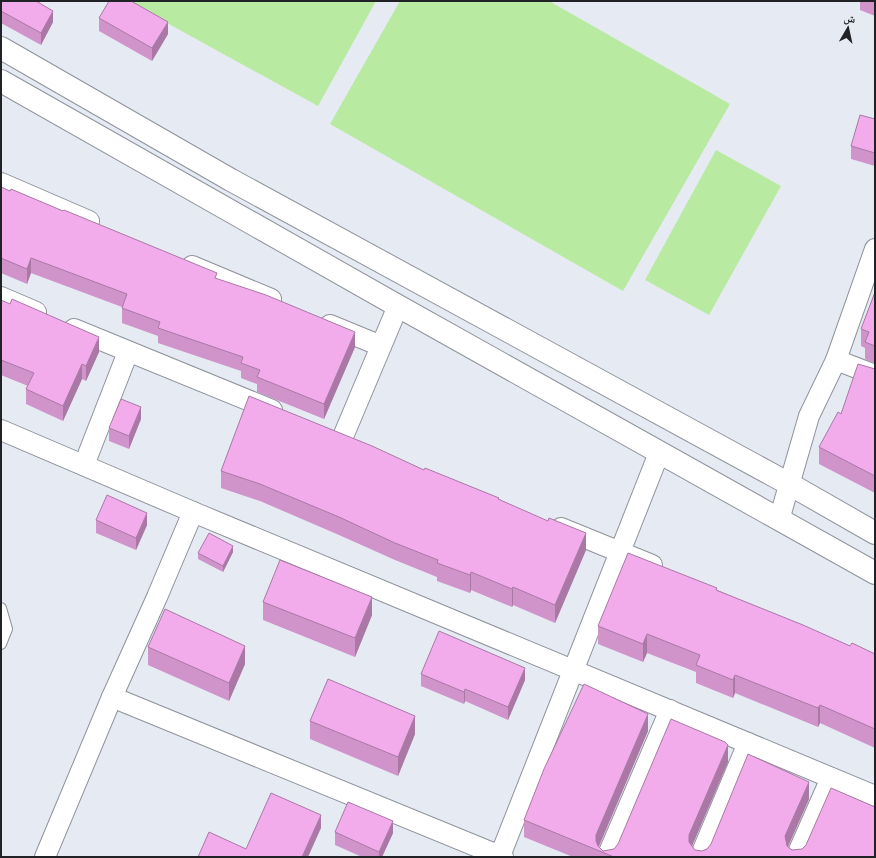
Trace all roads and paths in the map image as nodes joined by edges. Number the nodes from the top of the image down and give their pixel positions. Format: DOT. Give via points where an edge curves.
graph roads {
  1 [pos="1,48"];
  2 [pos="1,81"];
  3 [pos="1,184"];
  4 [pos="103,227"];
  5 [pos="875,249"];
  6 [pos="176,259"];
  7 [pos="1,297"];
  8 [pos="286,306"];
  9 [pos="398,306"];
  10 [pos="315,318"];
  11 [pos="381,346"];
  12 [pos="128,352"];
  13 [pos="836,360"];
  14 [pos="875,375"];
  15 [pos="290,418"];
  16 [pos="1,430"];
  17 [pos="342,438"];
  18 [pos="659,453"];
  19 [pos="84,465"];
  20 [pos="791,484"];
  21 [pos="193,512"];
  22 [pos="779,520"];
  23 [pos="546,522"];
  24 [pos="875,533"];
  25 [pos="619,551"];
  26 [pos="670,573"];
  27 [pos="875,573"];
  28 [pos="1,608"];
  29 [pos="1,644"];
  30 [pos="572,670"];
  31 [pos="112,697"];
  32 [pos="670,710"];
  33 [pos="748,742"];
  34 [pos="831,778"];
  35 [pos="875,796"];
  36 [pos="501,856"];
  37 [pos="45,857"];
  38 [pos="606,857"];
  39 [pos="700,857"];
  40 [pos="796,857"];
  1 -- 20 [label="main road" via="231,180"];
  2 -- 9 [label="main road"];
  3 -- 4 [label="street"];
  5 -- 13 [label="street"];
  6 -- 8 [label="street"];
  7 -- 12 [label="street"];
  9 -- 11 [label="street"];
  9 -- 18 [label="main road"];
  10 -- 11 [label="street"];
  11 -- 17 [label="street"];
  12 -- 15 [label="street"];
  12 -- 19 [label="street"];
  13 -- 14 [label="street"];
  13 -- 20 [label="street" via="809,416"];
  16 -- 19 [label="street"];
  18 -- 22 [label="main road"];
  18 -- 25 [label="street"];
  19 -- 21 [label="street"];
  20 -- 22 [label="street"];
  20 -- 24 [label="main road"];
  21 -- 30 [label="street"];
  21 -- 31 [label="street"];
  22 -- 27 [label="main road"];
  23 -- 25 [label="street"];
  25 -- 26 [label="street"];
  25 -- 30 [label="street"];
  28 -- 29 [label="lane" via="7,629"];
  30 -- 32 [label="street"];
  30 -- 36 [label="street"];
  31 -- 36 [label="street"];
  31 -- 37 [label="street"];
  32 -- 33 [label="street"];
  32 -- 38 [label="street"];
  33 -- 34 [label="street"];
  33 -- 39 [label="street"];
  34 -- 35 [label="street"];
  34 -- 40 [label="street"];
}
